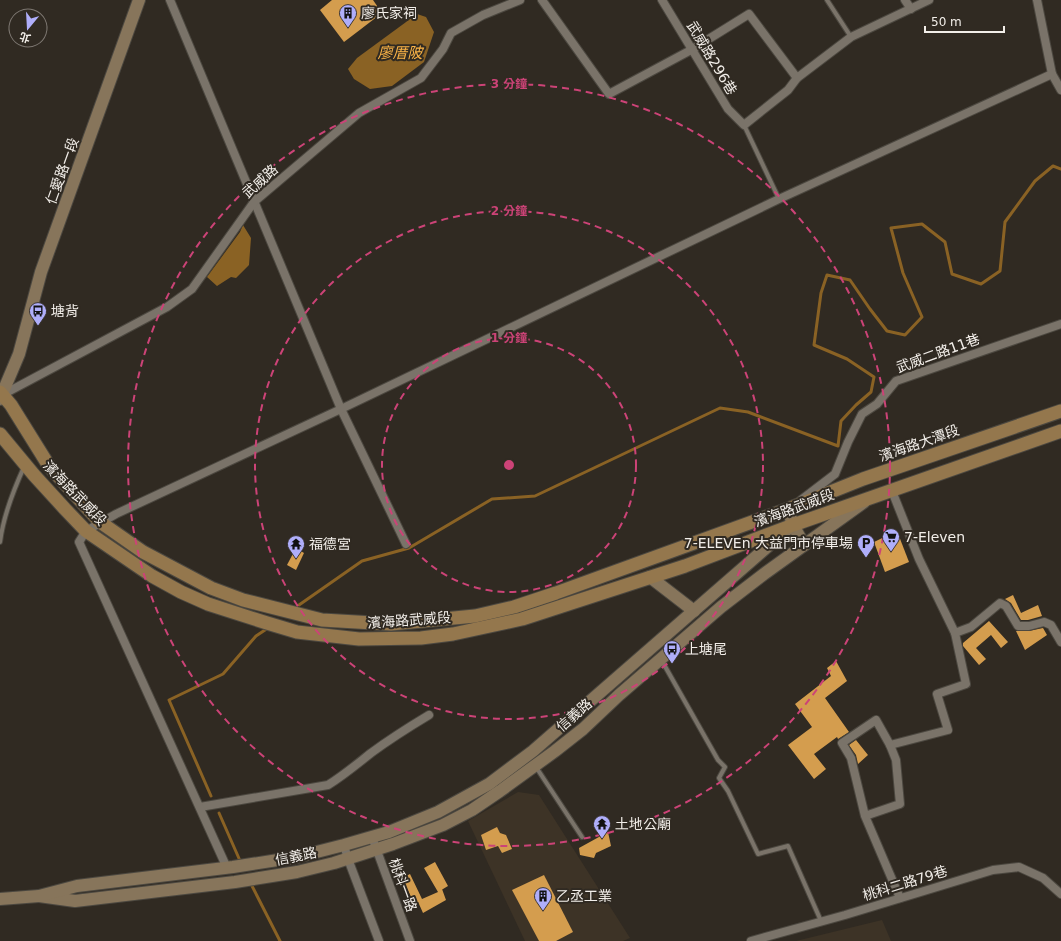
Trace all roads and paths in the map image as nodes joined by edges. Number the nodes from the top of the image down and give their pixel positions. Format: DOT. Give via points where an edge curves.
graph roads {
  1 [pos="139,0"];
  2 [pos="170,0"];
  3 [pos="520,0"];
  4 [pos="542,0"];
  5 [pos="662,0"];
  6 [pos="828,0"];
  7 [pos="905,0"];
  8 [pos="929,0"];
  9 [pos="1037,0"];
  10 [pos="911,9"];
  11 [pos="851,37"];
  12 [pos="691,50"];
  13 [pos="1052,74"];
  14 [pos="797,78"];
  15 [pos="1061,90"];
  16 [pos="744,125"];
  17 [pos="779,199"];
  18 [pos="254,202"];
  19 [pos="1061,324"];
  20 [pos="0,396"];
  21 [pos="341,409"];
  22 [pos="1061,411"];
  23 [pos="1061,431"];
  24 [pos="0,434"];
  25 [pos="25,464"];
  26 [pos="892,491"];
  27 [pos="866,500"];
  28 [pos="788,509"];
  29 [pos="100,522"];
  30 [pos="793,525"];
  31 [pos="86,531"];
  32 [pos="0,542"];
  33 [pos="406,544"];
  34 [pos="804,545"];
  35 [pos="650,578"];
  36 [pos="694,611"];
  37 [pos="955,633"];
  38 [pos="1061,642"];
  39 [pos="661,659"];
  40 [pos="429,715"];
  41 [pos="890,745"];
  42 [pos="526,756"];
  43 [pos="535,766"];
  44 [pos="200,807"];
  45 [pos="865,816"];
  46 [pos="372,837"];
  47 [pos="582,837"];
  48 [pos="344,845"];
  49 [pos="376,850"];
  50 [pos="348,859"];
  51 [pos="231,867"];
  52 [pos="1061,894"];
  53 [pos="39,896"];
  54 [pos="900,898"];
  55 [pos="0,899"];
  56 [pos="821,921"];
  57 [pos="379,941"];
  58 [pos="410,941"];
  59 [pos="751,941"];
  1 -- 20 [label="main road, 仁愛路一段" via="41,272 19,354"];
  2 -- 18 [label="street"];
  3 -- 18 [label="street, 武威路" via="483,15 451,33 443,49 421,78 359,113"];
  4 -- 12 [label="street" via="609,94"];
  5 -- 12 [label="street, 武威路296巷"];
  6 -- 11 [label="lane"];
  7 -- 10 [label="street"];
  8 -- 10 [label="street"];
  9 -- 13 [label="street"];
  10 -- 11 [label="street"];
  11 -- 14 [label="street"];
  12 -- 14 [label="street" via="749,14"];
  12 -- 16 [label="street, 武威路296巷" via="728,109"];
  13 -- 15 [label="street"];
  13 -- 17 [label="street"];
  14 -- 16 [label="street" via="788,90"];
  16 -- 17 [label="lane"];
  17 -- 21 [label="street"];
  18 -- 20 [label="street, 武威路" via="192,289 167,307"];
  18 -- 21 [label="street"];
  19 -- 28 [label="street, 武威二路11巷" via="896,381 877,404 862,414 835,474"];
  20 -- 29 [label="main road, 濱海路武威段" via="11,405 49,466"];
  21 -- 29 [label="street"];
  21 -- 33 [label="street"];
  22 -- 28 [label="main road, 濱海路大潭段" via="863,479"];
  23 -- 26 [label="main road"];
  24 -- 25 [label="main road, 濱海路武威段"];
  25 -- 31 [label="main road, 濱海路武威段"];
  25 -- 32 [label="lane" via="16,483"];
  26 -- 27 [label="main road"];
  26 -- 37 [label="street" via="919,559"];
  27 -- 30 [label="main road, 濱海路武威段"];
  27 -- 34 [label="main road, 信義路"];
  28 -- 29 [label="main road, 濱海路武威段" via="514,607 475,616 392,624 322,620 243,600 176,570 143,552"];
  28 -- 30 [label="main road"];
  29 -- 31 [label="street"];
  30 -- 34 [label="main road"];
  30 -- 35 [label="main road, 濱海路武威段"];
  30 -- 36 [label="main road, 信義路"];
  31 -- 35 [label="main road, 濱海路武威段" via="152,576 208,604 297,632 359,639 421,638 453,634 522,619"];
  31 -- 44 [label="street" via="79,542"];
  34 -- 39 [label="main road, 信義路" via="721,607"];
  35 -- 36 [label="main road"];
  36 -- 42 [label="main road, 信義路"];
  37 -- 38 [label="street" via="971,627 1000,603 1006,606 1018,626 1044,622 1051,625"];
  37 -- 41 [label="street" via="966,684 937,694 948,730"];
  39 -- 43 [label="main road, 信義路" via="583,728"];
  39 -- 56 [label="lane" via="718,760 725,767 719,778 728,791 758,854 788,846"];
  40 -- 44 [label="street" via="328,785"];
  41 -- 45 [label="street" via="896,760 900,804"];
  41 -- 45 [label="street" via="876,720 842,743 851,758"];
  42 -- 43 [label="lane"];
  42 -- 46 [label="main road, 信義路" via="489,784 438,812"];
  43 -- 47 [label="lane"];
  43 -- 49 [label="main road, 信義路" via="472,810 443,825"];
  44 -- 51 [label="street"];
  45 -- 54 [label="street"];
  46 -- 48 [label="main road, 信義路"];
  46 -- 49 [label="street, 桃科一路"];
  48 -- 50 [label="street"];
  48 -- 51 [label="main road, 信義路"];
  49 -- 50 [label="main road, 信義路"];
  49 -- 58 [label="street, 桃科一路"];
  50 -- 53 [label="main road, 信義路" via="297,872 238,882 75,901"];
  50 -- 57 [label="street"];
  51 -- 53 [label="main road" via="77,886"];
  52 -- 54 [label="street, 桃科二路79巷" via="1043,878 1019,867 993,870"];
  53 -- 55 [label="main road"];
  54 -- 56 [label="street, 桃科二路79巷"];
  56 -- 59 [label="street, 桃科二路79巷"];
}
